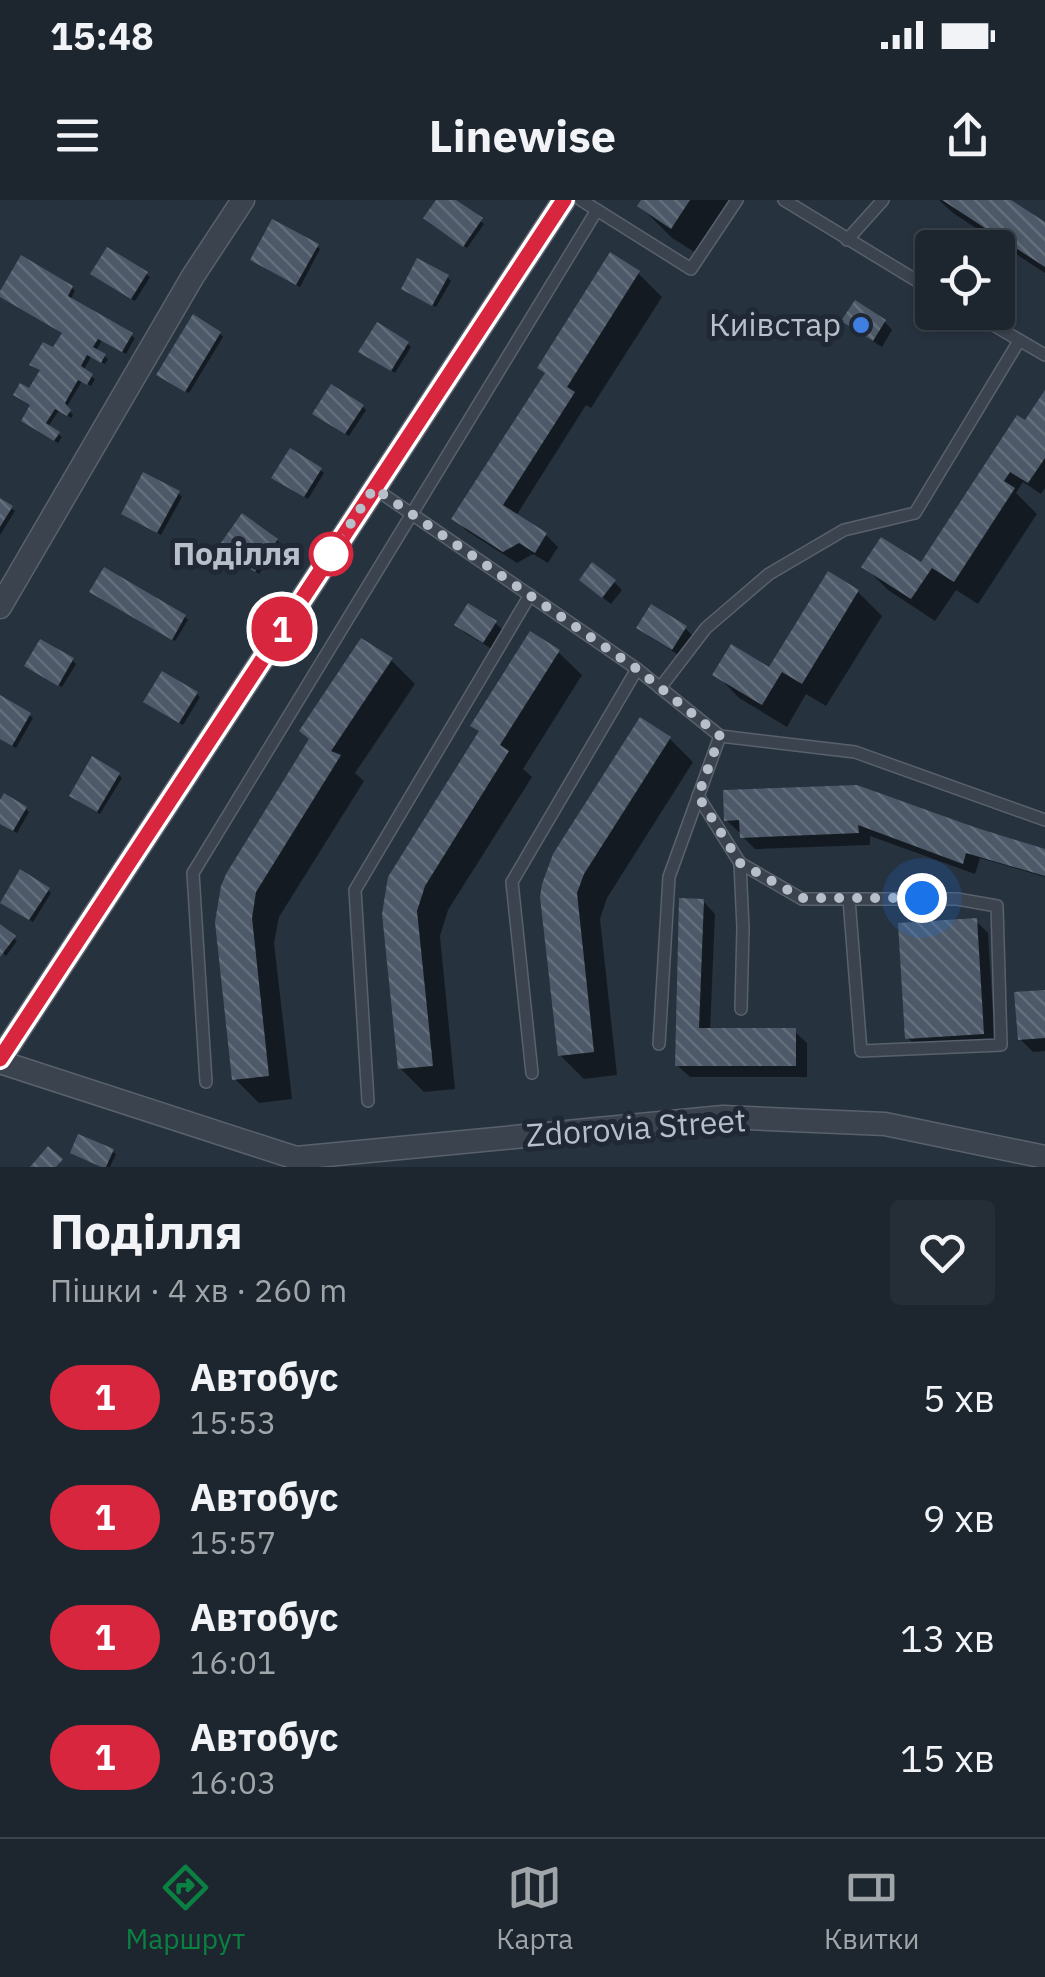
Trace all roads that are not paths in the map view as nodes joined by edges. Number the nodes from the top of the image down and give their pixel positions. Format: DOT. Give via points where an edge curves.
graph roads {
  1 [pos="243,200"];
  2 [pos="564,200"];
  3 [pos="581,200"];
  4 [pos="737,200"];
  5 [pos="784,200"];
  6 [pos="883,200"];
  7 [pos="597,210"];
  8 [pos="847,240"];
  9 [pos="915,280"];
  10 [pos="1002,330"];
  11 [pos="1019,340"];
  12 [pos="1045,354"];
  13 [pos="374,488"];
  14 [pos="410,515"];
  15 [pos="8,578"];
  16 [pos="530,595"];
  17 [pos="0,607"];
  18 [pos="637,669"];
  19 [pos="660,688"];
  20 [pos="720,736"];
  21 [pos="698,796"];
  22 [pos="1045,820"];
  23 [pos="740,863"];
  24 [pos="850,898"];
  25 [pos="741,1009"];
  26 [pos="659,1044"];
  27 [pos="0,1061"];
  28 [pos="532,1073"];
  29 [pos="206,1082"];
  30 [pos="368,1101"];
  31 [pos="1045,1157"];
  1 -- 15 [label="street"];
  2 -- 13 [label="street"];
  3 -- 7 [label="lane"];
  4 -- 7 [label="lane" via="692,269"];
  5 -- 8 [label="lane"];
  6 -- 8 [label="lane"];
  7 -- 14 [label="lane"];
  8 -- 9 [label="lane"];
  10 -- 11 [label="lane"];
  11 -- 12 [label="lane"];
  11 -- 19 [label="lane" via="915,513 844,530 769,574 706,628"];
  13 -- 14 [label="lane"];
  13 -- 27 [label="street"];
  14 -- 16 [label="lane"];
  14 -- 29 [label="lane" via="192,872"];
  15 -- 17 [label="street"];
  16 -- 18 [label="lane"];
  16 -- 30 [label="lane" via="355,890"];
  18 -- 19 [label="lane"];
  18 -- 28 [label="lane" via="512,882"];
  19 -- 20 [label="lane"];
  20 -- 21 [label="lane"];
  20 -- 22 [label="lane" via="855,752"];
  21 -- 23 [label="lane"];
  21 -- 26 [label="lane" via="669,876"];
  23 -- 24 [label="lane" via="802,898"];
  23 -- 25 [label="lane"];
  24 -- 24 [label="lane" via="958,898 997,906 1002,1046 861,1051"];
  27 -- 31 [label="street, Zdorovia Street" via="296,1158 722,1117 885,1124"];
}
